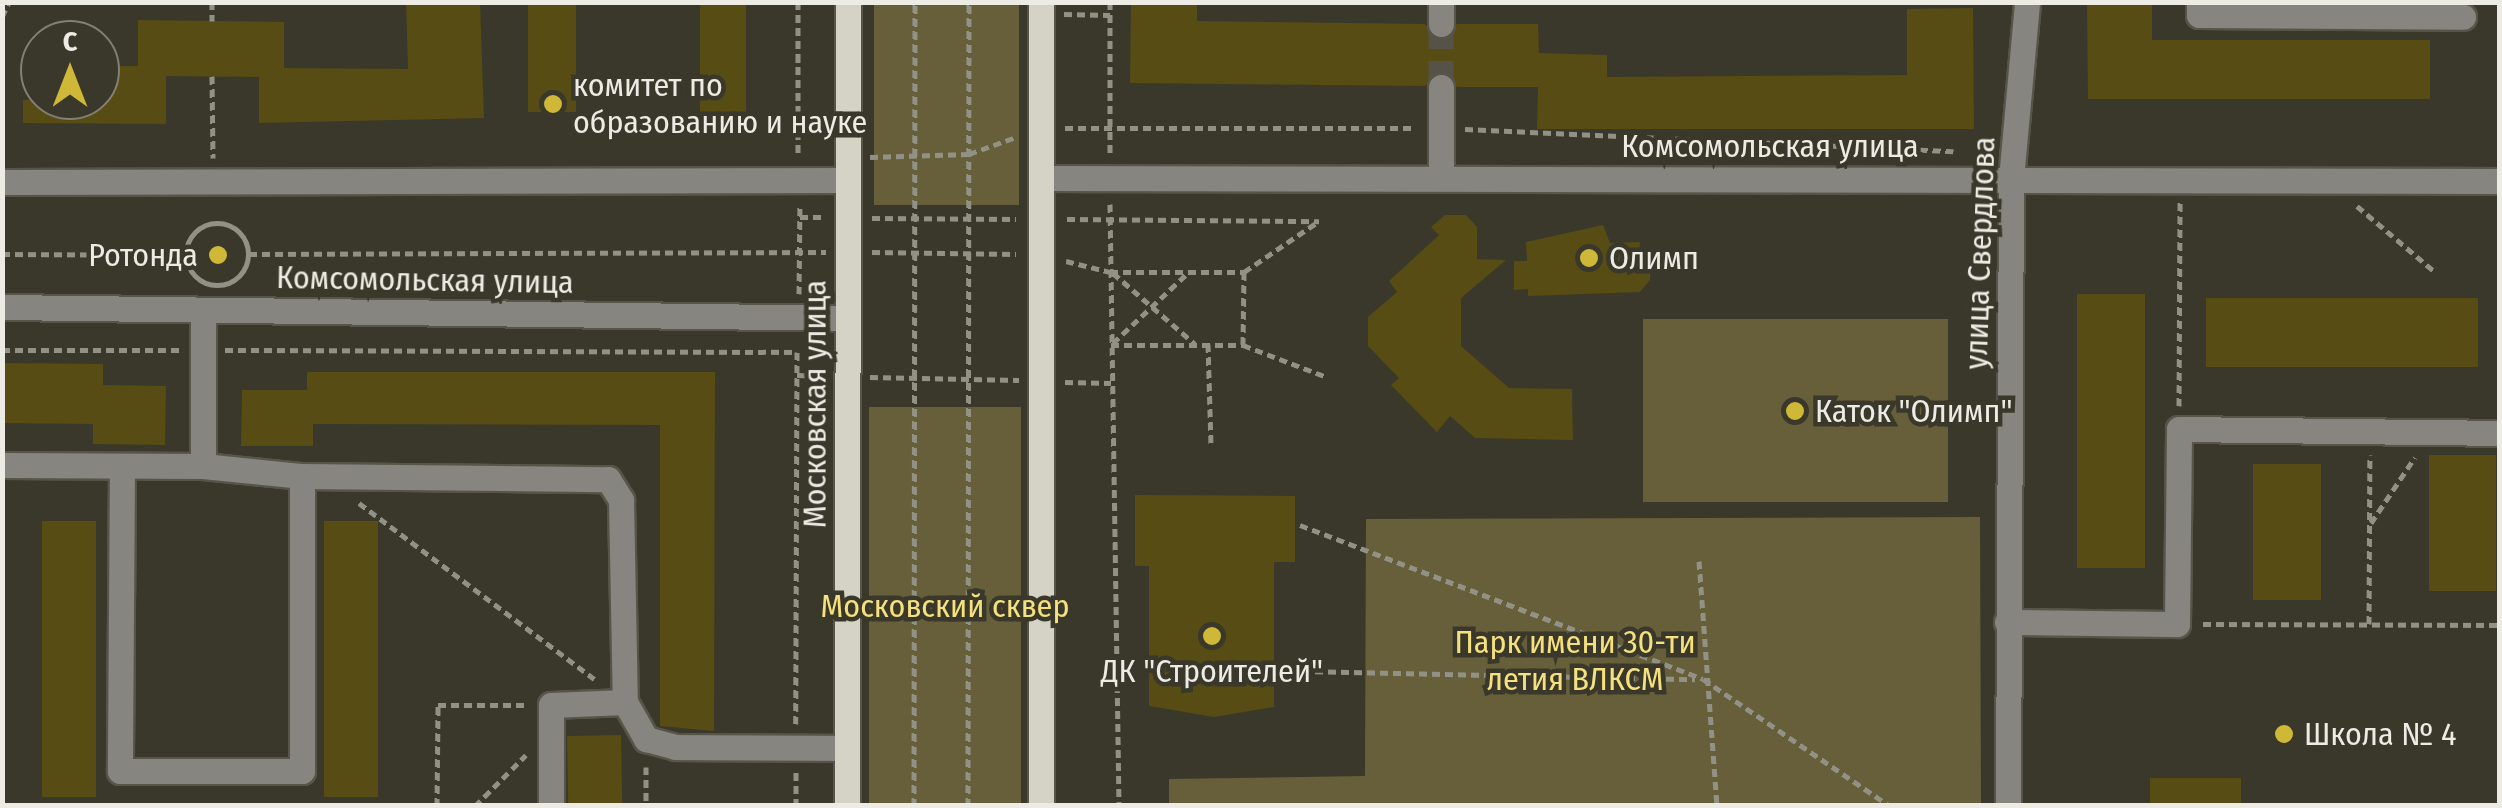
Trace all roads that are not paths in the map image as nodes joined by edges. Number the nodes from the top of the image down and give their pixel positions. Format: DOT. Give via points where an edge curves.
graph roads {
  1 [pos="848,2"];
  2 [pos="2027,2"];
  3 [pos="2199,2"];
  4 [pos="1047,6"];
  5 [pos="2463,17"];
  6 [pos="1441,86"];
  7 [pos="1040,178"];
  8 [pos="1441,178"];
  9 [pos="2011,179"];
  10 [pos="848,180"];
  11 [pos="2500,181"];
  12 [pos="2,182"];
  13 [pos="2,307"];
  14 [pos="203,310"];
  15 [pos="848,318"];
  16 [pos="2500,433"];
  17 [pos="2,465"];
  18 [pos="203,466"];
  19 [pos="122,468"];
  20 [pos="302,476"];
  21 [pos="2007,622"];
  22 [pos="624,702"];
  23 [pos="847,748"];
  24 [pos="551,806"];
  25 [pos="847,806"];
  26 [pos="1041,806"];
  27 [pos="2008,806"];
  1 -- 10 [label="main road, Московская улица"];
  2 -- 9 [label="street, улица Свердлова"];
  3 -- 5 [label="street" via="2199,15"];
  4 -- 7 [label="main road"];
  6 -- 8 [label="street"];
  7 -- 8 [label="street, Комсомольская улица"];
  7 -- 26 [label="main road"];
  8 -- 9 [label="street, Комсомольская улица"];
  9 -- 11 [label="street, Комсомольская улица"];
  9 -- 21 [label="street, улица Свердлова"];
  10 -- 12 [label="street"];
  10 -- 15 [label="main road, Московская улица"];
  13 -- 14 [label="street, Комсомольская улица"];
  14 -- 15 [label="street, Комсомольская улица"];
  14 -- 18 [label="street"];
  15 -- 23 [label="main road, Московская улица"];
  16 -- 21 [label="street" via="2179,430 2178,624"];
  17 -- 19 [label="street"];
  18 -- 19 [label="street"];
  18 -- 20 [label="street"];
  19 -- 20 [label="street" via="120,772 302,772"];
  20 -- 22 [label="street" via="608,479 621,500"];
  21 -- 27 [label="street, улица Свердлова"];
  22 -- 23 [label="street" via="646,739 675,747"];
  22 -- 24 [label="street" via="551,718"];
  23 -- 25 [label="main road, Московская улица"];
}
